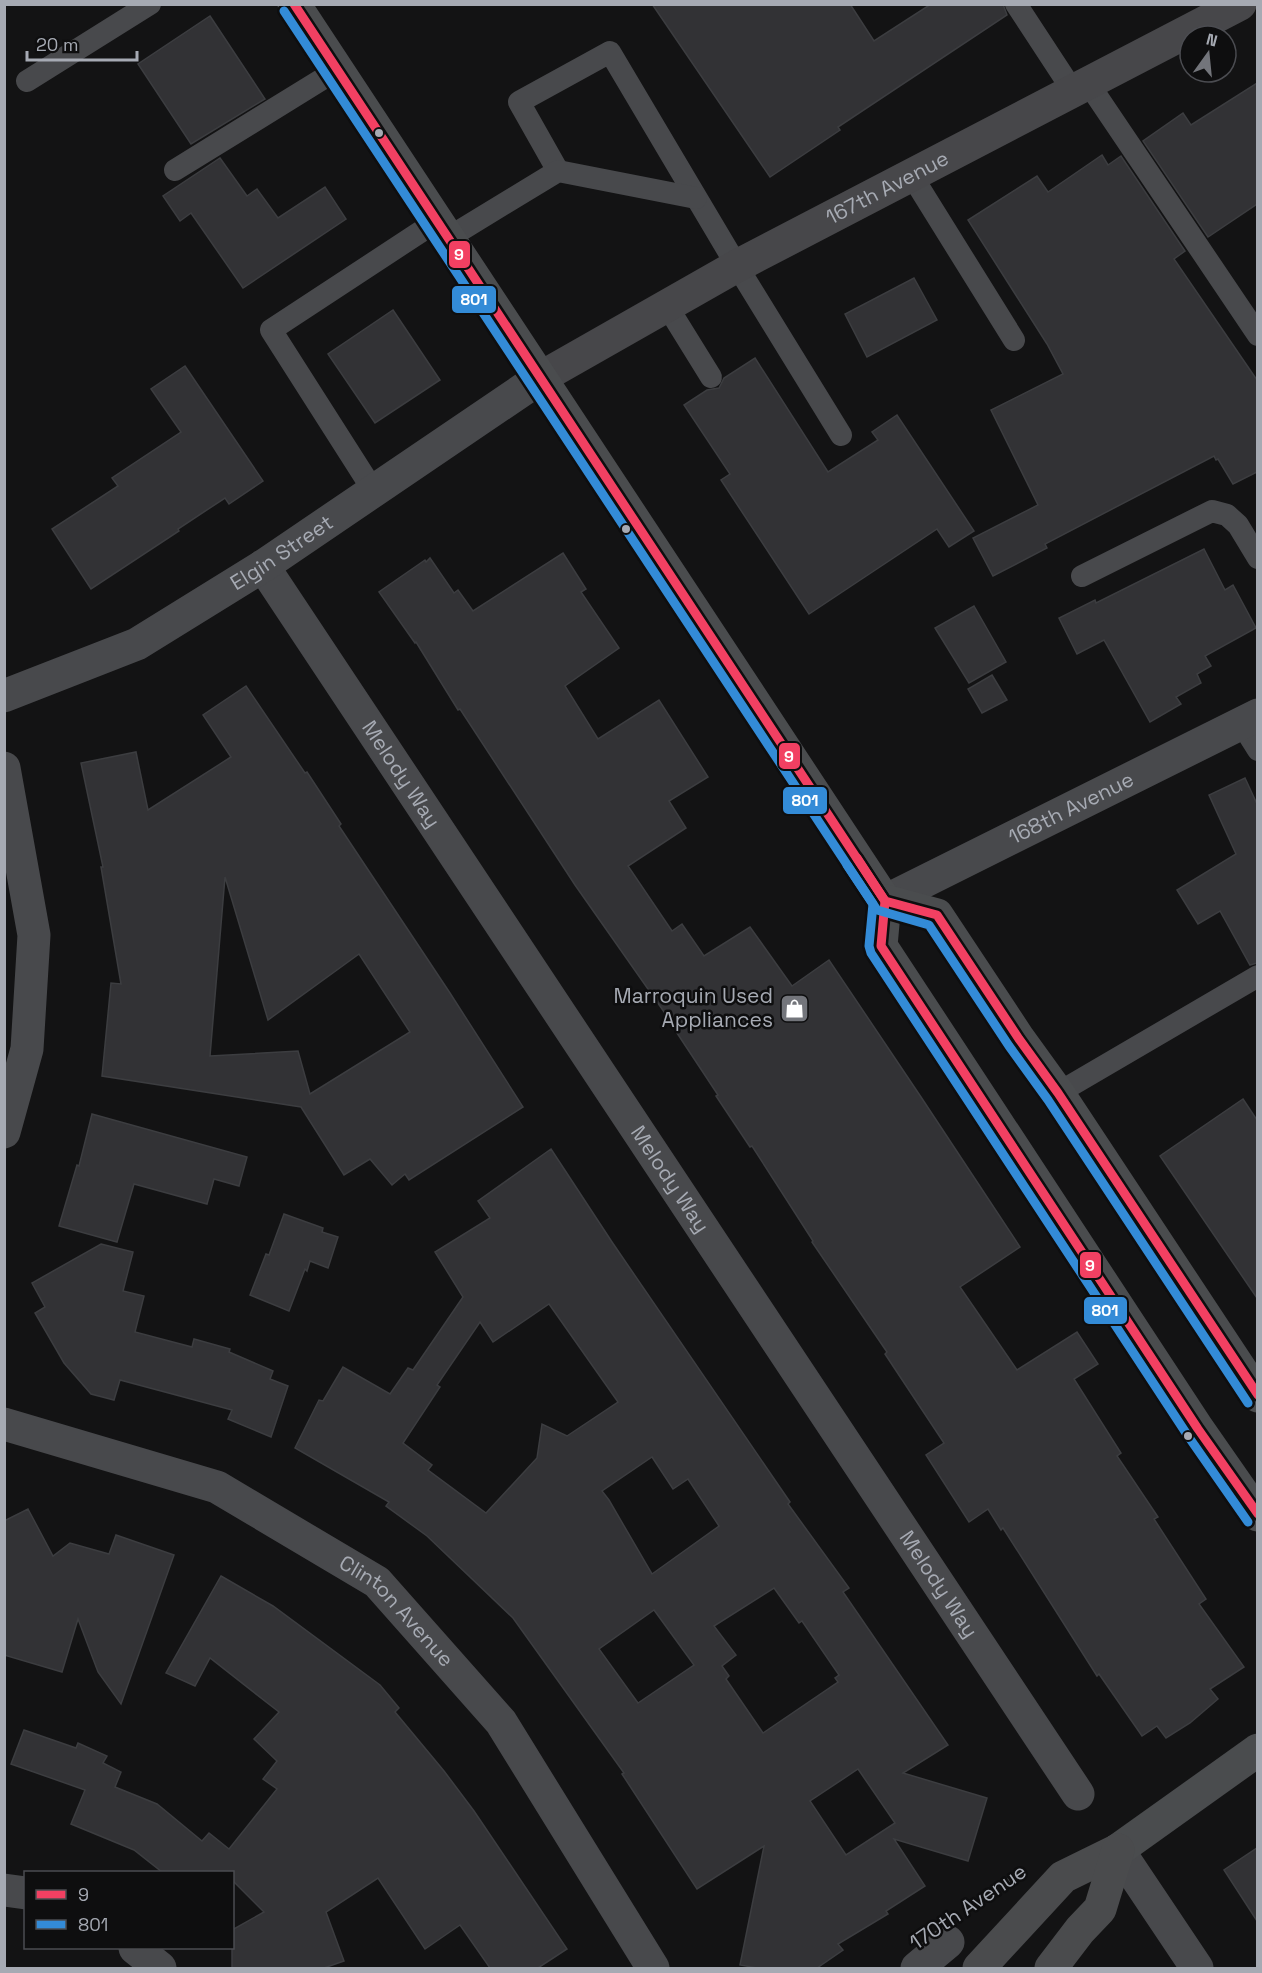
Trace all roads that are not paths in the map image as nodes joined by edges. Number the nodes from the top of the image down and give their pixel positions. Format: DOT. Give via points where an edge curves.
graph roads {
  1 [pos="150,4"];
  2 [pos="294,4"];
  3 [pos="1016,4"];
  4 [pos="1240,4"];
  5 [pos="337,70"];
  6 [pos="27,81"];
  7 [pos="1080,87"];
  8 [pos="175,170"];
  9 [pos="558,171"];
  10 [pos="912,176"];
  11 [pos="696,198"];
  12 [pos="442,230"];
  13 [pos="737,266"];
  14 [pos="667,306"];
  15 [pos="1257,335"];
  16 [pos="1014,340"];
  17 [pos="711,376"];
  18 [pos="540,378"];
  19 [pos="841,435"];
  20 [pos="373,490"];
  21 [pos="1257,558"];
  22 [pos="263,566"];
  23 [pos="1082,576"];
  24 [pos="4,696"];
  25 [pos="1252,729"];
  26 [pos="4,768"];
  27 [pos="885,901"];
  28 [pos="1257,976"];
  29 [pos="1058,1093"];
  30 [pos="4,1132"];
  31 [pos="1257,1396"];
  32 [pos="4,1424"];
  33 [pos="1257,1515"];
  34 [pos="1257,1750"];
  35 [pos="1078,1794"];
  36 [pos="1118,1850"];
  37 [pos="4,1890"];
  38 [pos="24,1893"];
  39 [pos="948,1942"];
  40 [pos="137,1949"];
  41 [pos="160,1968"];
  42 [pos="653,1968"];
  43 [pos="917,1968"];
  44 [pos="979,1968"];
  45 [pos="1051,1968"];
  46 [pos="1197,1968"];
  1 -- 6 [label="lane"];
  2 -- 5 [label="main road"];
  3 -- 7 [label="lane"];
  4 -- 7 [label="street, 167th Avenue"];
  5 -- 8 [label="lane"];
  5 -- 12 [label="main road"];
  7 -- 10 [label="street, 167th Avenue"];
  7 -- 15 [label="lane"];
  9 -- 11 [label="lane"];
  9 -- 11 [label="lane" via="519,102 610,52"];
  9 -- 12 [label="lane"];
  10 -- 13 [label="street, 167th Avenue"];
  10 -- 16 [label="lane"];
  11 -- 13 [label="lane"];
  12 -- 18 [label="main road"];
  12 -- 20 [label="lane" via="271,330"];
  13 -- 14 [label="street, 167th Avenue"];
  13 -- 19 [label="lane"];
  14 -- 17 [label="lane"];
  14 -- 18 [label="street, 167th Avenue"];
  18 -- 20 [label="street, Elgin Street"];
  18 -- 27 [label="main road"];
  20 -- 22 [label="street, Elgin Street"];
  21 -- 23 [label="lane" via="1238,525 1227,515 1212,511"];
  22 -- 24 [label="street, Elgin Street" via="137,644"];
  22 -- 35 [label="street, Melody Way"];
  25 -- 27 [label="street, 168th Avenue"];
  26 -- 30 [label="street" via="34,935 27,1049"];
  27 -- 29 [label="main road" via="937,915"];
  27 -- 33 [label="main road" via="881,946"];
  28 -- 29 [label="lane"];
  29 -- 31 [label="main road"];
  32 -- 42 [label="street, Clinton Avenue" via="217,1487 377,1582 501,1722"];
  34 -- 36 [label="main road"];
  36 -- 44 [label="highway" via="1063,1877"];
  36 -- 45 [label="highway" via="1100,1909"];
  36 -- 46 [label="street"];
  37 -- 38 [label="street"];
  39 -- 43 [label="street, 170th Avenue"];
  40 -- 41 [label="street"];
}
